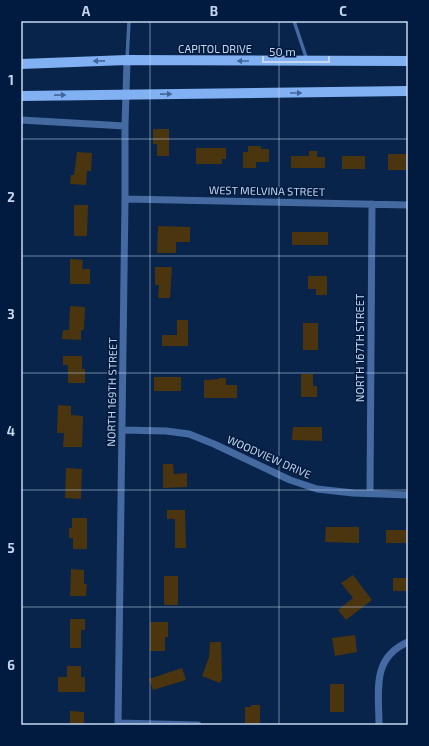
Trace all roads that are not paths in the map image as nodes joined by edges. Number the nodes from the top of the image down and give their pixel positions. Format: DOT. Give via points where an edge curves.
graph roads {
  1 [pos="129,21"];
  2 [pos="294,21"];
  3 [pos="21,57"];
  4 [pos="127,60"];
  5 [pos="78,61"];
  6 [pos="307,61"];
  7 [pos="408,61"];
  8 [pos="21,64"];
  9 [pos="408,91"];
  10 [pos="127,94"];
  11 [pos="21,96"];
  12 [pos="21,120"];
  13 [pos="125,126"];
  14 [pos="125,200"];
  15 [pos="372,204"];
  16 [pos="408,204"];
  17 [pos="122,430"];
  18 [pos="370,493"];
  19 [pos="408,495"];
  20 [pos="408,642"];
  21 [pos="118,724"];
  22 [pos="198,725"];
  23 [pos="378,725"];
  1 -- 4 [label="lane"];
  2 -- 6 [label="lane"];
  3 -- 5 [label="main road"];
  4 -- 5 [label="main road, CAPITOL DRIVE, one-way"];
  6 -- 4 [label="main road, CAPITOL DRIVE, one-way"];
  4 -- 10 [label="street, NORTH 169TH STREET"];
  5 -- 8 [label="main road, CAPITOL DRIVE"];
  6 -- 7 [label="main road, CAPITOL DRIVE"];
  10 -- 9 [label="main road, one-way"];
  11 -- 10 [label="main road, one-way"];
  10 -- 13 [label="street, NORTH 169TH STREET"];
  12 -- 13 [label="street"];
  13 -- 14 [label="street, NORTH 169TH STREET"];
  14 -- 15 [label="street, WEST MELVINA STREET"];
  14 -- 17 [label="street, NORTH 169TH STREET"];
  15 -- 16 [label="street, WEST MELVINA STREET"];
  15 -- 18 [label="street, NORTH 167TH STREET"];
  17 -- 18 [label="street, WOODVIEW DRIVE" via="189,434 304,486 332,492"];
  17 -- 21 [label="street, NORTH 169TH STREET"];
  18 -- 19 [label="street, WOODVIEW DRIVE"];
  20 -- 23 [label="street" via="389,654 382,666 379,679"];
  21 -- 22 [label="street"];
}
